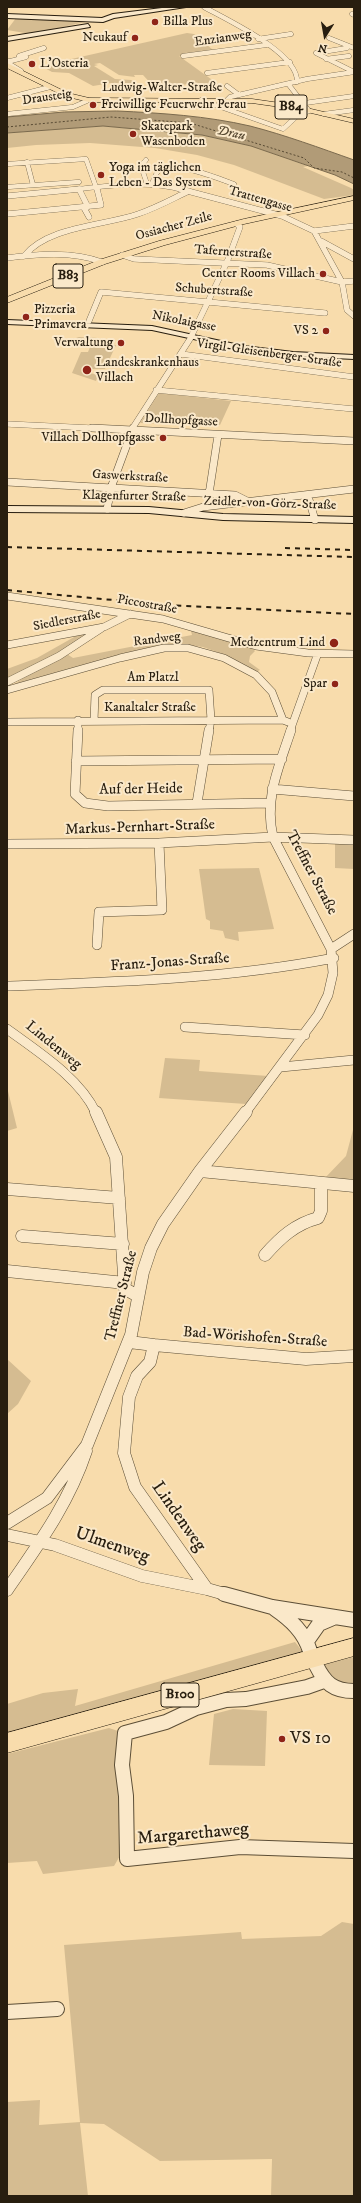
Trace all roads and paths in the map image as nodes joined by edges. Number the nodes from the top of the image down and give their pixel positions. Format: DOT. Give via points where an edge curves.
graph roads {
  1 [pos="183,7"];
  2 [pos="204,7"];
  3 [pos="7,16"];
  4 [pos="108,16"];
  5 [pos="93,19"];
  6 [pos="291,34"];
  7 [pos="258,38"];
  8 [pos="329,38"];
  9 [pos="7,39"];
  10 [pos="266,45"];
  11 [pos="44,48"];
  12 [pos="347,48"];
  13 [pos="354,48"];
  14 [pos="183,56"];
  15 [pos="349,56"];
  16 [pos="326,59"];
  17 [pos="290,62"];
  18 [pos="8,63"];
  19 [pos="354,72"];
  20 [pos="207,73"];
  21 [pos="297,80"];
  22 [pos="289,85"];
  23 [pos="227,86"];
  24 [pos="50,87"];
  25 [pos="239,95"];
  26 [pos="354,96"];
  27 [pos="7,98"];
  28 [pos="89,100"];
  29 [pos="201,100"];
  30 [pos="227,100"];
  31 [pos="305,103"];
  32 [pos="354,110"];
  33 [pos="309,111"];
  34 [pos="7,114"];
  35 [pos="324,114"];
  36 [pos="354,121"];
  37 [pos="146,160"];
  38 [pos="27,162"];
  39 [pos="7,164"];
  40 [pos="93,181"];
  41 [pos="149,184"];
  42 [pos="234,184"];
  43 [pos="33,185"];
  44 [pos="7,187"];
  45 [pos="97,187"];
  46 [pos="79,189"];
  47 [pos="56,191"];
  48 [pos="189,191"];
  49 [pos="33,193"];
  50 [pos="9,196"];
  51 [pos="354,198"];
  52 [pos="58,199"];
  53 [pos="37,202"];
  54 [pos="13,204"];
  55 [pos="86,207"];
  56 [pos="57,210"];
  57 [pos="28,212"];
  58 [pos="7,214"];
  59 [pos="276,214"];
  60 [pos="61,217"];
  61 [pos="89,217"];
  62 [pos="31,220"];
  63 [pos="237,224"];
  64 [pos="354,226"];
  65 [pos="314,231"];
  66 [pos="321,240"];
  67 [pos="24,256"];
  68 [pos="122,256"];
  69 [pos="7,258"];
  70 [pos="354,259"];
  71 [pos="102,262"];
  72 [pos="226,262"];
  73 [pos="354,281"];
  74 [pos="342,282"];
  75 [pos="352,292"];
  76 [pos="346,296"];
  77 [pos="7,300"];
  78 [pos="208,302"];
  79 [pos="325,313"];
  80 [pos="354,316"];
  81 [pos="89,321"];
  82 [pos="7,322"];
  83 [pos="192,336"];
  84 [pos="181,354"];
  85 [pos="354,357"];
  86 [pos="354,377"];
  87 [pos="156,390"];
  88 [pos="354,409"];
  89 [pos="7,424"];
  90 [pos="131,431"];
  91 [pos="218,435"];
  92 [pos="354,441"];
  93 [pos="7,482"];
  94 [pos="111,488"];
  95 [pos="354,489"];
  96 [pos="209,494"];
  97 [pos="308,496"];
  98 [pos="249,502"];
  99 [pos="7,508"];
  100 [pos="107,509"];
  101 [pos="184,513"];
  102 [pos="315,520"];
  103 [pos="354,520"];
  104 [pos="7,596"];
  105 [pos="130,614"];
  106 [pos="104,627"];
  107 [pos="7,645"];
  108 [pos="318,653"];
  109 [pos="354,654"];
  110 [pos="7,682"];
  111 [pos="7,690"];
  112 [pos="78,720"];
  113 [pos="211,720"];
  114 [pos="283,720"];
  115 [pos="94,721"];
  116 [pos="7,722"];
  117 [pos="292,723"];
  118 [pos="282,758"];
  119 [pos="205,759"];
  120 [pos="76,761"];
  121 [pos="272,789"];
  122 [pos="354,796"];
  123 [pos="197,803"];
  124 [pos="269,803"];
  125 [pos="273,837"];
  126 [pos="354,840"];
  127 [pos="159,843"];
  128 [pos="7,844"];
  129 [pos="354,934"];
  130 [pos="97,945"];
  131 [pos="332,954"];
  132 [pos="7,986"];
  133 [pos="185,1026"];
  134 [pos="7,1029"];
  135 [pos="305,1035"];
  136 [pos="354,1060"];
  137 [pos="281,1067"];
  138 [pos="200,1171"];
  139 [pos="321,1184"];
  140 [pos="354,1186"];
  141 [pos="7,1189"];
  142 [pos="119,1198"];
  143 [pos="22,1236"];
  144 [pos="123,1244"];
  145 [pos="266,1255"];
  146 [pos="7,1271"];
  147 [pos="125,1283"];
  148 [pos="138,1296"];
  149 [pos="129,1342"];
  150 [pos="154,1345"];
  151 [pos="354,1356"];
  152 [pos="87,1445"];
  153 [pos="7,1523"];
  154 [pos="7,1535"];
  155 [pos="40,1541"];
  156 [pos="206,1589"];
  157 [pos="7,1590"];
  158 [pos="272,1607"];
  159 [pos="333,1618"];
  160 [pos="354,1620"];
  161 [pos="354,1647"];
  162 [pos="316,1665"];
  163 [pos="324,1681"];
  164 [pos="354,1691"];
  165 [pos="7,1743"];
  166 [pos="354,1851"];
  167 [pos="57,2009"];
  168 [pos="7,2012"];
  1 -- 4 [label="street"];
  2 -- 7 [label="street"];
  3 -- 5 [label="street"];
  4 -- 5 [label="street"];
  4 -- 5 [label="street" via="94,15"];
  5 -- 9 [label="street" via="93,25"];
  6 -- 7 [label="street"];
  7 -- 10 [label="street"];
  8 -- 13 [label="street"];
  10 -- 14 [label="street, Enzianweg"];
  10 -- 17 [label="street"];
  11 -- 18 [label="street"];
  12 -- 16 [label="street" via="316,53"];
  15 -- 16 [label="street"];
  16 -- 19 [label="street"];
  17 -- 20 [label="street"];
  17 -- 21 [label="street"];
  18 -- 24 [label="main road, B84"];
  19 -- 21 [label="street"];
  21 -- 22 [label="street"];
  22 -- 25 [label="street"];
  22 -- 31 [label="street"];
  23 -- 25 [label="street"];
  24 -- 27 [label="street"];
  24 -- 28 [label="main road, B84" via="66,95"];
  25 -- 30 [label="street"];
  26 -- 31 [label="street"];
  28 -- 29 [label="main road, Ludwig-Walter-Straße / B84"];
  28 -- 34 [label="street, Drausteig" via="73,107"];
  29 -- 30 [label="main road, Ludwig-Walter-Straße / B84"];
  29 -- 33 [label="street" via="283,129 297,116"];
  30 -- 33 [label="main road, Ludwig-Walter-Straße / B84" via="271,103"];
  31 -- 33 [label="street"];
  32 -- 35 [label="street"];
  33 -- 35 [label="main road, Ludwig-Walter-Straße / B84"];
  35 -- 36 [label="main road, Ludwig-Walter-Straße / B84"];
  37 -- 41 [label="street" via="141,166"];
  38 -- 39 [label="street"];
  38 -- 40 [label="street" via="86,159"];
  38 -- 43 [label="street"];
  40 -- 43 [label="street"];
  40 -- 45 [label="street"];
  41 -- 42 [label="street, Trattengasse" via="161,168 168,167 197,172"];
  41 -- 45 [label="street, Trattengasse"];
  41 -- 48 [label="street, Trattengasse"];
  43 -- 44 [label="street"];
  45 -- 46 [label="street, Trattengasse"];
  45 -- 55 [label="street" via="101,205"];
  46 -- 47 [label="street, Trattengasse"];
  46 -- 55 [label="street"];
  47 -- 49 [label="street, Trattengasse"];
  47 -- 52 [label="street"];
  48 -- 59 [label="street, Trattengasse"];
  48 -- 67 [label="street" via="138,214 52,236 36,243"];
  49 -- 50 [label="street, Trattengasse"];
  49 -- 53 [label="street"];
  50 -- 54 [label="street"];
  51 -- 59 [label="main road, Ossiacher Zeile / B83"];
  55 -- 56 [label="street"];
  55 -- 61 [label="street"];
  56 -- 57 [label="street"];
  56 -- 60 [label="street"];
  57 -- 58 [label="street"];
  57 -- 62 [label="street"];
  59 -- 63 [label="main road, Ossiacher Zeile / B83"];
  59 -- 65 [label="street, Trattengasse"];
  63 -- 68 [label="main road, Ossiacher Zeile / B83"];
  63 -- 72 [label="street" via="240,227 238,234"];
  64 -- 65 [label="street"];
  65 -- 66 [label="street, Trattengasse"];
  66 -- 70 [label="street"];
  66 -- 74 [label="street, Trattengasse"];
  67 -- 69 [label="street"];
  67 -- 71 [label="street" via="85,257"];
  68 -- 71 [label="main road, Ossiacher Zeile / B83"];
  68 -- 72 [label="street, Tafernerstraße" via="134,259"];
  71 -- 77 [label="main road, Ossiacher Zeile / B83"];
  72 -- 74 [label="street, Tafernerstraße" via="267,265"];
  72 -- 78 [label="street"];
  73 -- 74 [label="street, Tafernerstraße"];
  74 -- 76 [label="street, Trattengasse"];
  75 -- 76 [label="street"];
  76 -- 80 [label="street, Trattengasse" via="346,310"];
  78 -- 79 [label="street, Schubertstraße"];
  78 -- 81 [label="street, Schubertstraße" via="101,292"];
  78 -- 83 [label="street"];
  82 -- 83 [label="street, Nikolaigasse" via="138,327"];
  83 -- 84 [label="street"];
  83 -- 85 [label="street, Nikolaigasse" via="264,351"];
  84 -- 86 [label="street, Virgil-Gleisenberger-Straße"];
  84 -- 87 [label="street"];
  87 -- 88 [label="street"];
  87 -- 90 [label="street"];
  89 -- 90 [label="street, Dollhopfgasse"];
  90 -- 91 [label="street, Dollhopfgasse"];
  90 -- 94 [label="street"];
  91 -- 92 [label="street, Dollhopfgasse"];
  91 -- 96 [label="street"];
  93 -- 94 [label="street, Gaswerkstraße"];
  94 -- 96 [label="street, Gaswerkstraße"];
  94 -- 100 [label="street"];
  95 -- 97 [label="street, Klagenfurter Straße"];
  96 -- 98 [label="street, Gaswerkstraße" via="236,495"];
  97 -- 98 [label="street, Klagenfurter Straße"];
  97 -- 102 [label="street"];
  98 -- 101 [label="street, Klagenfurter Straße" via="203,507"];
  99 -- 100 [label="street, Klagenfurter Straße"];
  100 -- 101 [label="street, Klagenfurter Straße"];
  101 -- 102 [label="street, Zeidler-von-Görz-Straße"];
  102 -- 103 [label="street, Zeidler-von-Görz-Straße"];
  104 -- 105 [label="street, Piccostraße"];
  105 -- 106 [label="street, Siedlerstraße"];
  105 -- 108 [label="street, Piccostraße" via="189,625 256,646"];
  106 -- 107 [label="street, Siedlerstraße"];
  106 -- 110 [label="street" via="59,656"];
  108 -- 109 [label="street, Piccostraße"];
  108 -- 117 [label="street, Treffner Straße"];
  111 -- 114 [label="street, Randweg" via="103,661 182,647 216,655 252,671 276,696"];
  112 -- 115 [label="street, Kanaltaler Straße"];
  112 -- 116 [label="street, Kanaltaler Straße"];
  112 -- 120 [label="street, Auf der Heide"];
  113 -- 114 [label="street, Kanaltaler Straße"];
  113 -- 115 [label="street, Kanaltaler Straße"];
  113 -- 115 [label="street, Am Platzl" via="208,689 103,690 95,695"];
  113 -- 119 [label="street, Auf der Heide"];
  114 -- 117 [label="street, Kanaltaler Straße"];
  117 -- 118 [label="street, Treffner Straße"];
  118 -- 119 [label="street, Auf der Heide"];
  118 -- 121 [label="street, Treffner Straße"];
  119 -- 120 [label="street, Auf der Heide"];
  119 -- 123 [label="street, Auf der Heide"];
  120 -- 123 [label="street, Auf der Heide" via="75,794 84,803 108,806"];
  121 -- 122 [label="street"];
  121 -- 124 [label="street, Treffner Straße"];
  123 -- 124 [label="street, Auf der Heide"];
  124 -- 125 [label="street, Treffner Straße"];
  125 -- 126 [label="street, Markus-Pernhart-Straße"];
  125 -- 127 [label="street, Markus-Pernhart-Straße"];
  125 -- 131 [label="street, Treffner Straße"];
  127 -- 128 [label="street, Markus-Pernhart-Straße"];
  127 -- 130 [label="street" via="162,910 99,912"];
  129 -- 131 [label="street"];
  131 -- 132 [label="street, Franz-Jonas-Straße" via="311,963 216,975"];
  131 -- 135 [label="street, Treffner Straße" via="332,991"];
  133 -- 135 [label="street"];
  134 -- 142 [label="street, Lindenweg" via="56,1065 95,1110 116,1157"];
  135 -- 137 [label="street, Treffner Straße"];
  136 -- 137 [label="street"];
  137 -- 138 [label="street, Treffner Straße"];
  138 -- 139 [label="street"];
  138 -- 148 [label="street, Treffner Straße" via="150,1248"];
  139 -- 140 [label="street"];
  139 -- 145 [label="street" via="321,1211 318,1218 292,1228"];
  141 -- 142 [label="street"];
  142 -- 144 [label="street, Lindenweg"];
  143 -- 144 [label="street"];
  144 -- 147 [label="street, Lindenweg"];
  146 -- 147 [label="street"];
  147 -- 148 [label="street" via="126,1289"];
  148 -- 149 [label="street, Treffner Straße"];
  149 -- 150 [label="street"];
  149 -- 152 [label="street, Treffner Straße"];
  150 -- 151 [label="street, Bad-Wörishofen-Straße" via="306,1359"];
  150 -- 156 [label="street, Lindenweg" via="150,1362 137,1376 129,1397 124,1452 135,1487"];
  152 -- 153 [label="street, Treffner Straße" via="47,1498"];
  152 -- 155 [label="street" via="68,1500"];
  154 -- 155 [label="street, Ulmenweg"];
  155 -- 156 [label="street, Ulmenweg" via="142,1576"];
  155 -- 157 [label="street"];
  156 -- 158 [label="street"];
  158 -- 159 [label="street"];
  158 -- 159 [label="street" via="286,1617 309,1646 319,1624"];
  159 -- 160 [label="street"];
  161 -- 165 [label="main road, B100"];
  162 -- 163 [label="street"];
  163 -- 164 [label="street" via="341,1692"];
  163 -- 166 [label="street, Margarethaweg" via="307,1687 246,1699 226,1700 125,1734 122,1765 126,1796 127,1859 240,1847"];
  167 -- 168 [label="street"];
}
